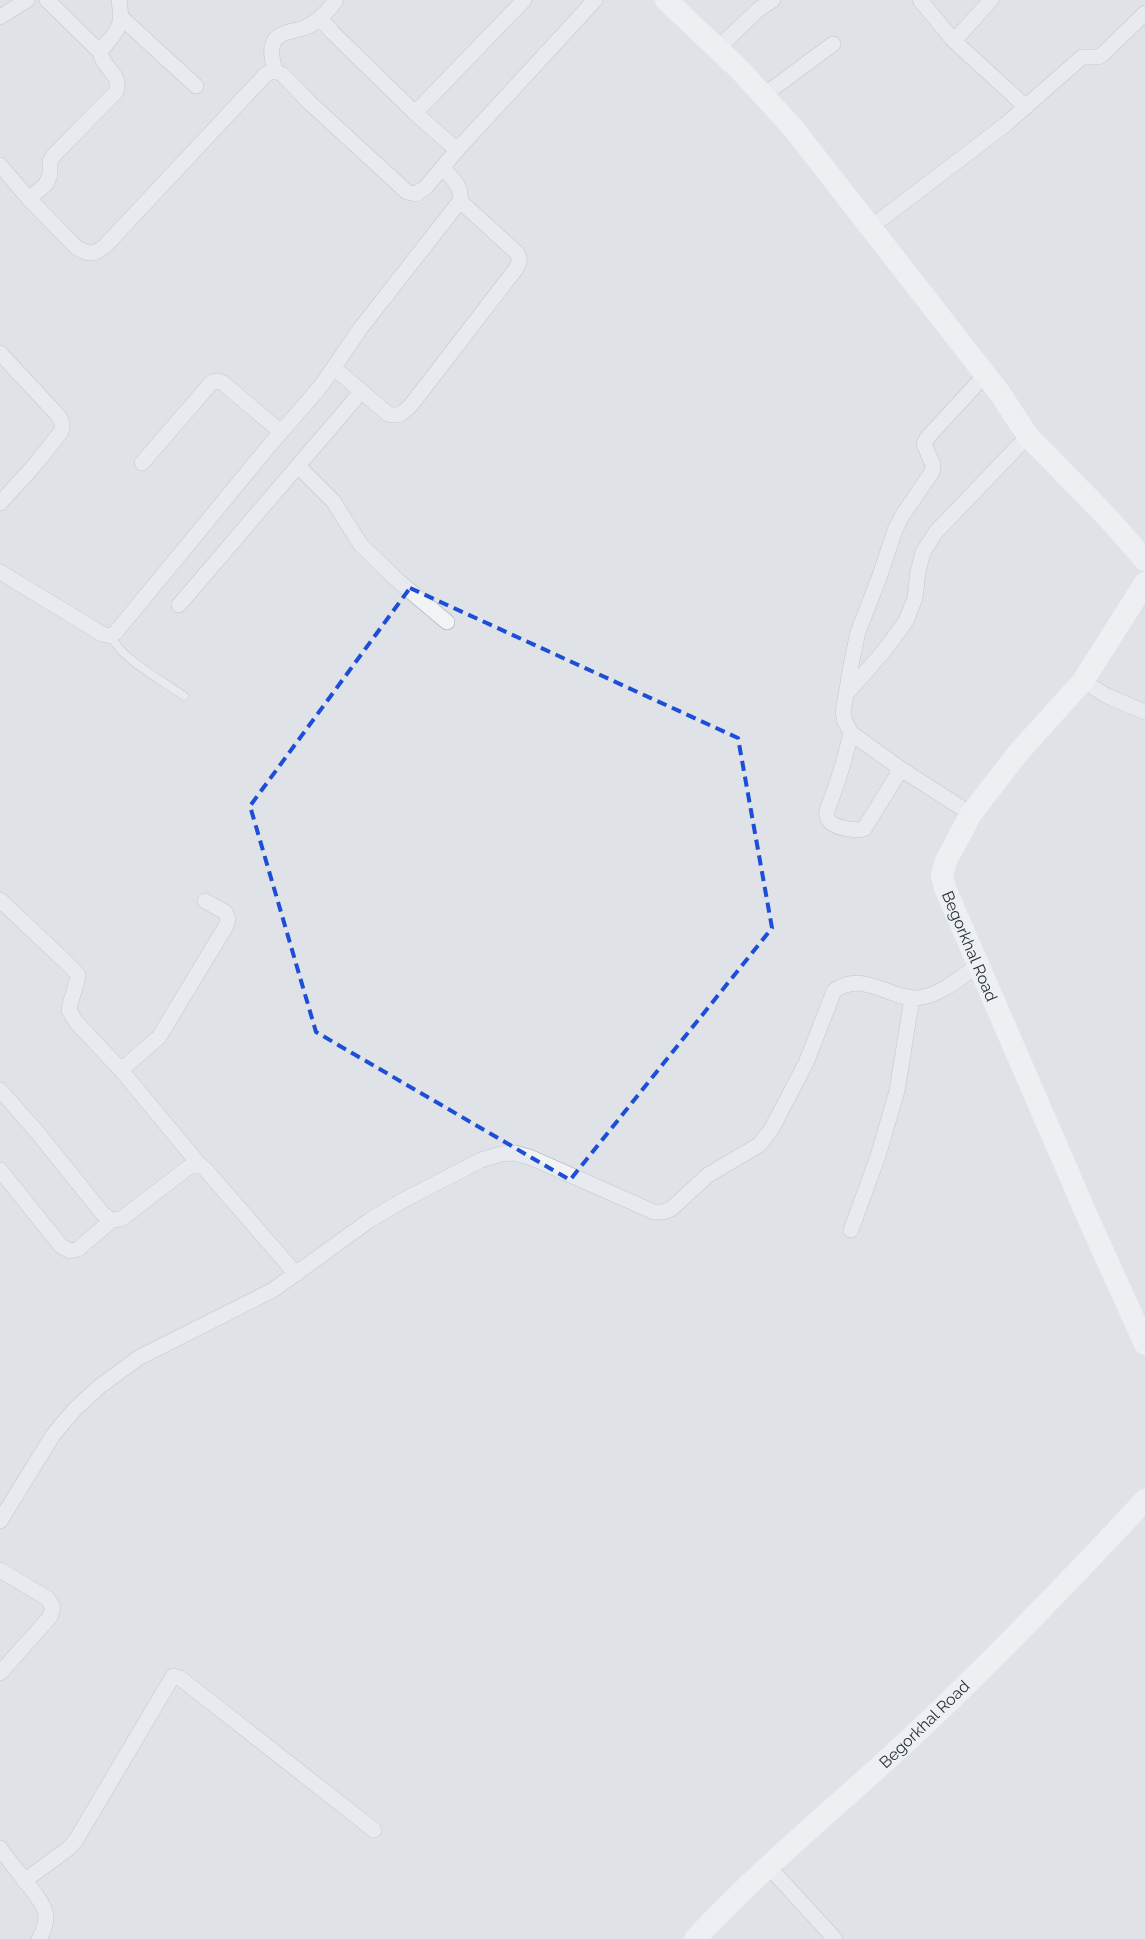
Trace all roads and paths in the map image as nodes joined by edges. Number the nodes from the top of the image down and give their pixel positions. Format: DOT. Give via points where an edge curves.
graph roads {
  1 [pos="28,0"];
  2 [pos="47,0"];
  3 [pos="119,0"];
  4 [pos="336,0"];
  5 [pos="524,0"];
  6 [pos="595,0"];
  7 [pos="773,0"];
  8 [pos="920,0"];
  9 [pos="990,0"];
  10 [pos="669,1"];
  11 [pos="1145,13"];
  12 [pos="0,17"];
  13 [pos="122,18"];
  14 [pos="320,18"];
  15 [pos="1139,29"];
  16 [pos="954,41"];
  17 [pos="833,44"];
  18 [pos="717,49"];
  19 [pos="100,52"];
  20 [pos="275,70"];
  21 [pos="196,86"];
  22 [pos="764,95"];
  23 [pos="1026,107"];
  24 [pos="415,112"];
  25 [pos="457,150"];
  26 [pos="0,165"];
  27 [pos="443,168"];
  28 [pos="29,199"];
  29 [pos="460,201"];
  30 [pos="871,227"];
  31 [pos="0,353"];
  32 [pos="334,368"];
  33 [pos="985,375"];
  34 [pos="361,392"];
  35 [pos="281,432"];
  36 [pos="1028,436"];
  37 [pos="142,464"];
  38 [pos="298,466"];
  39 [pos="0,503"];
  40 [pos="1145,560"];
  41 [pos="0,572"];
  42 [pos="1145,583"];
  43 [pos="179,605"];
  44 [pos="446,622"];
  45 [pos="111,636"];
  46 [pos="1084,681"];
  47 [pos="847,693"];
  48 [pos="184,696"];
  49 [pos="1145,712"];
  50 [pos="851,733"];
  51 [pos="901,769"];
  52 [pos="971,814"];
  53 [pos="0,900"];
  54 [pos="205,901"];
  55 [pos="977,966"];
  56 [pos="912,998"];
  57 [pos="121,1070"];
  58 [pos="0,1090"];
  59 [pos="199,1164"];
  60 [pos="0,1170"];
  61 [pos="112,1220"];
  62 [pos="851,1230"];
  63 [pos="296,1274"];
  64 [pos="1145,1344"];
  65 [pos="1145,1500"];
  66 [pos="0,1521"];
  67 [pos="0,1570"];
  68 [pos="0,1674"];
  69 [pos="374,1830"];
  70 [pos="0,1848"];
  71 [pos="768,1866"];
  72 [pos="24,1881"];
  73 [pos="39,1939"];
  74 [pos="695,1939"];
  75 [pos="835,1939"];
  1 -- 12 [label="street"];
  2 -- 19 [label="street"];
  3 -- 13 [label="street"];
  4 -- 14 [label="street"];
  5 -- 24 [label="street"];
  6 -- 25 [label="street"];
  7 -- 18 [label="street"];
  8 -- 16 [label="street"];
  9 -- 16 [label="street"];
  10 -- 18 [label="street"];
  11 -- 15 [label="street"];
  13 -- 19 [label="street" via="117,31"];
  13 -- 21 [label="street"];
  14 -- 20 [label="street" via="304,28 282,34 274,41 271,52"];
  14 -- 24 [label="street"];
  15 -- 23 [label="street" via="1098,57 1082,57 1074,62"];
  16 -- 23 [label="street"];
  17 -- 22 [label="street"];
  18 -- 22 [label="street"];
  19 -- 28 [label="street" via="102,62 117,78 116,92 54,155 50,160 46,184"];
  20 -- 27 [label="street" via="407,192 416,194"];
  20 -- 28 [label="street" via="266,74 96,253 85,253 76,247"];
  22 -- 30 [label="street" via="824,165"];
  23 -- 30 [label="street"];
  24 -- 25 [label="street"];
  25 -- 27 [label="street"];
  26 -- 28 [label="street"];
  27 -- 29 [label="street" via="459,186"];
  29 -- 32 [label="street" via="360,329"];
  29 -- 34 [label="street" via="516,252 519,262 401,414 388,414"];
  30 -- 33 [label="street"];
  31 -- 39 [label="street" via="55,412 63,426 33,467"];
  32 -- 34 [label="street"];
  32 -- 35 [label="street"];
  33 -- 36 [label="street"];
  33 -- 47 [label="street" via="924,444 933,465 932,472 895,530 858,632"];
  34 -- 38 [label="street"];
  35 -- 37 [label="street" via="223,383 212,382"];
  35 -- 45 [label="street"];
  36 -- 40 [label="street"];
  36 -- 47 [label="street" via="936,532 923,552 906,621 884,652"];
  38 -- 43 [label="street"];
  38 -- 44 [label="street" via="333,500 361,545"];
  41 -- 45 [label="street" via="102,634"];
  42 -- 46 [label="street, Begorkhal Road"];
  45 -- 48 [label="lane" via="114,645"];
  46 -- 49 [label="street" via="1107,696"];
  46 -- 52 [label="street, Begorkhal Road" via="1018,752"];
  47 -- 50 [label="street" via="843,712"];
  50 -- 51 [label="street"];
  50 -- 51 [label="street" via="827,811 827,818 832,824 856,831 864,829"];
  51 -- 52 [label="street"];
  52 -- 55 [label="street, Begorkhal Road" via="942,875 944,888"];
  53 -- 57 [label="street" via="78,975 69,1010 76,1022"];
  54 -- 57 [label="street" via="225,912 226,926 160,1037"];
  55 -- 56 [label="street" via="933,994"];
  55 -- 64 [label="street, Begorkhal Road"];
  56 -- 62 [label="street" via="897,1091"];
  56 -- 63 [label="street" via="858,983 834,991 806,1063 771,1130 759,1145 708,1175 671,1209 654,1212 532,1158 515,1153 501,1154 481,1160 400,1202"];
  57 -- 59 [label="street"];
  58 -- 61 [label="street" via="103,1214"];
  59 -- 61 [label="street" via="189,1167 122,1219"];
  59 -- 63 [label="street"];
  60 -- 61 [label="street" via="62,1246 70,1250 78,1249"];
  63 -- 66 [label="street" via="273,1290 140,1357 100,1386 53,1435"];
  65 -- 71 [label="street, Begorkhal Road" via="1006,1645 903,1745"];
  67 -- 68 [label="street" via="47,1598 52,1607 50,1617"];
  69 -- 72 [label="street" via="180,1678 173,1676 76,1840"];
  70 -- 72 [label="street"];
  71 -- 74 [label="street, Begorkhal Road"];
  71 -- 75 [label="street"];
  72 -- 73 [label="street" via="42,1904 46,1915"];
}
